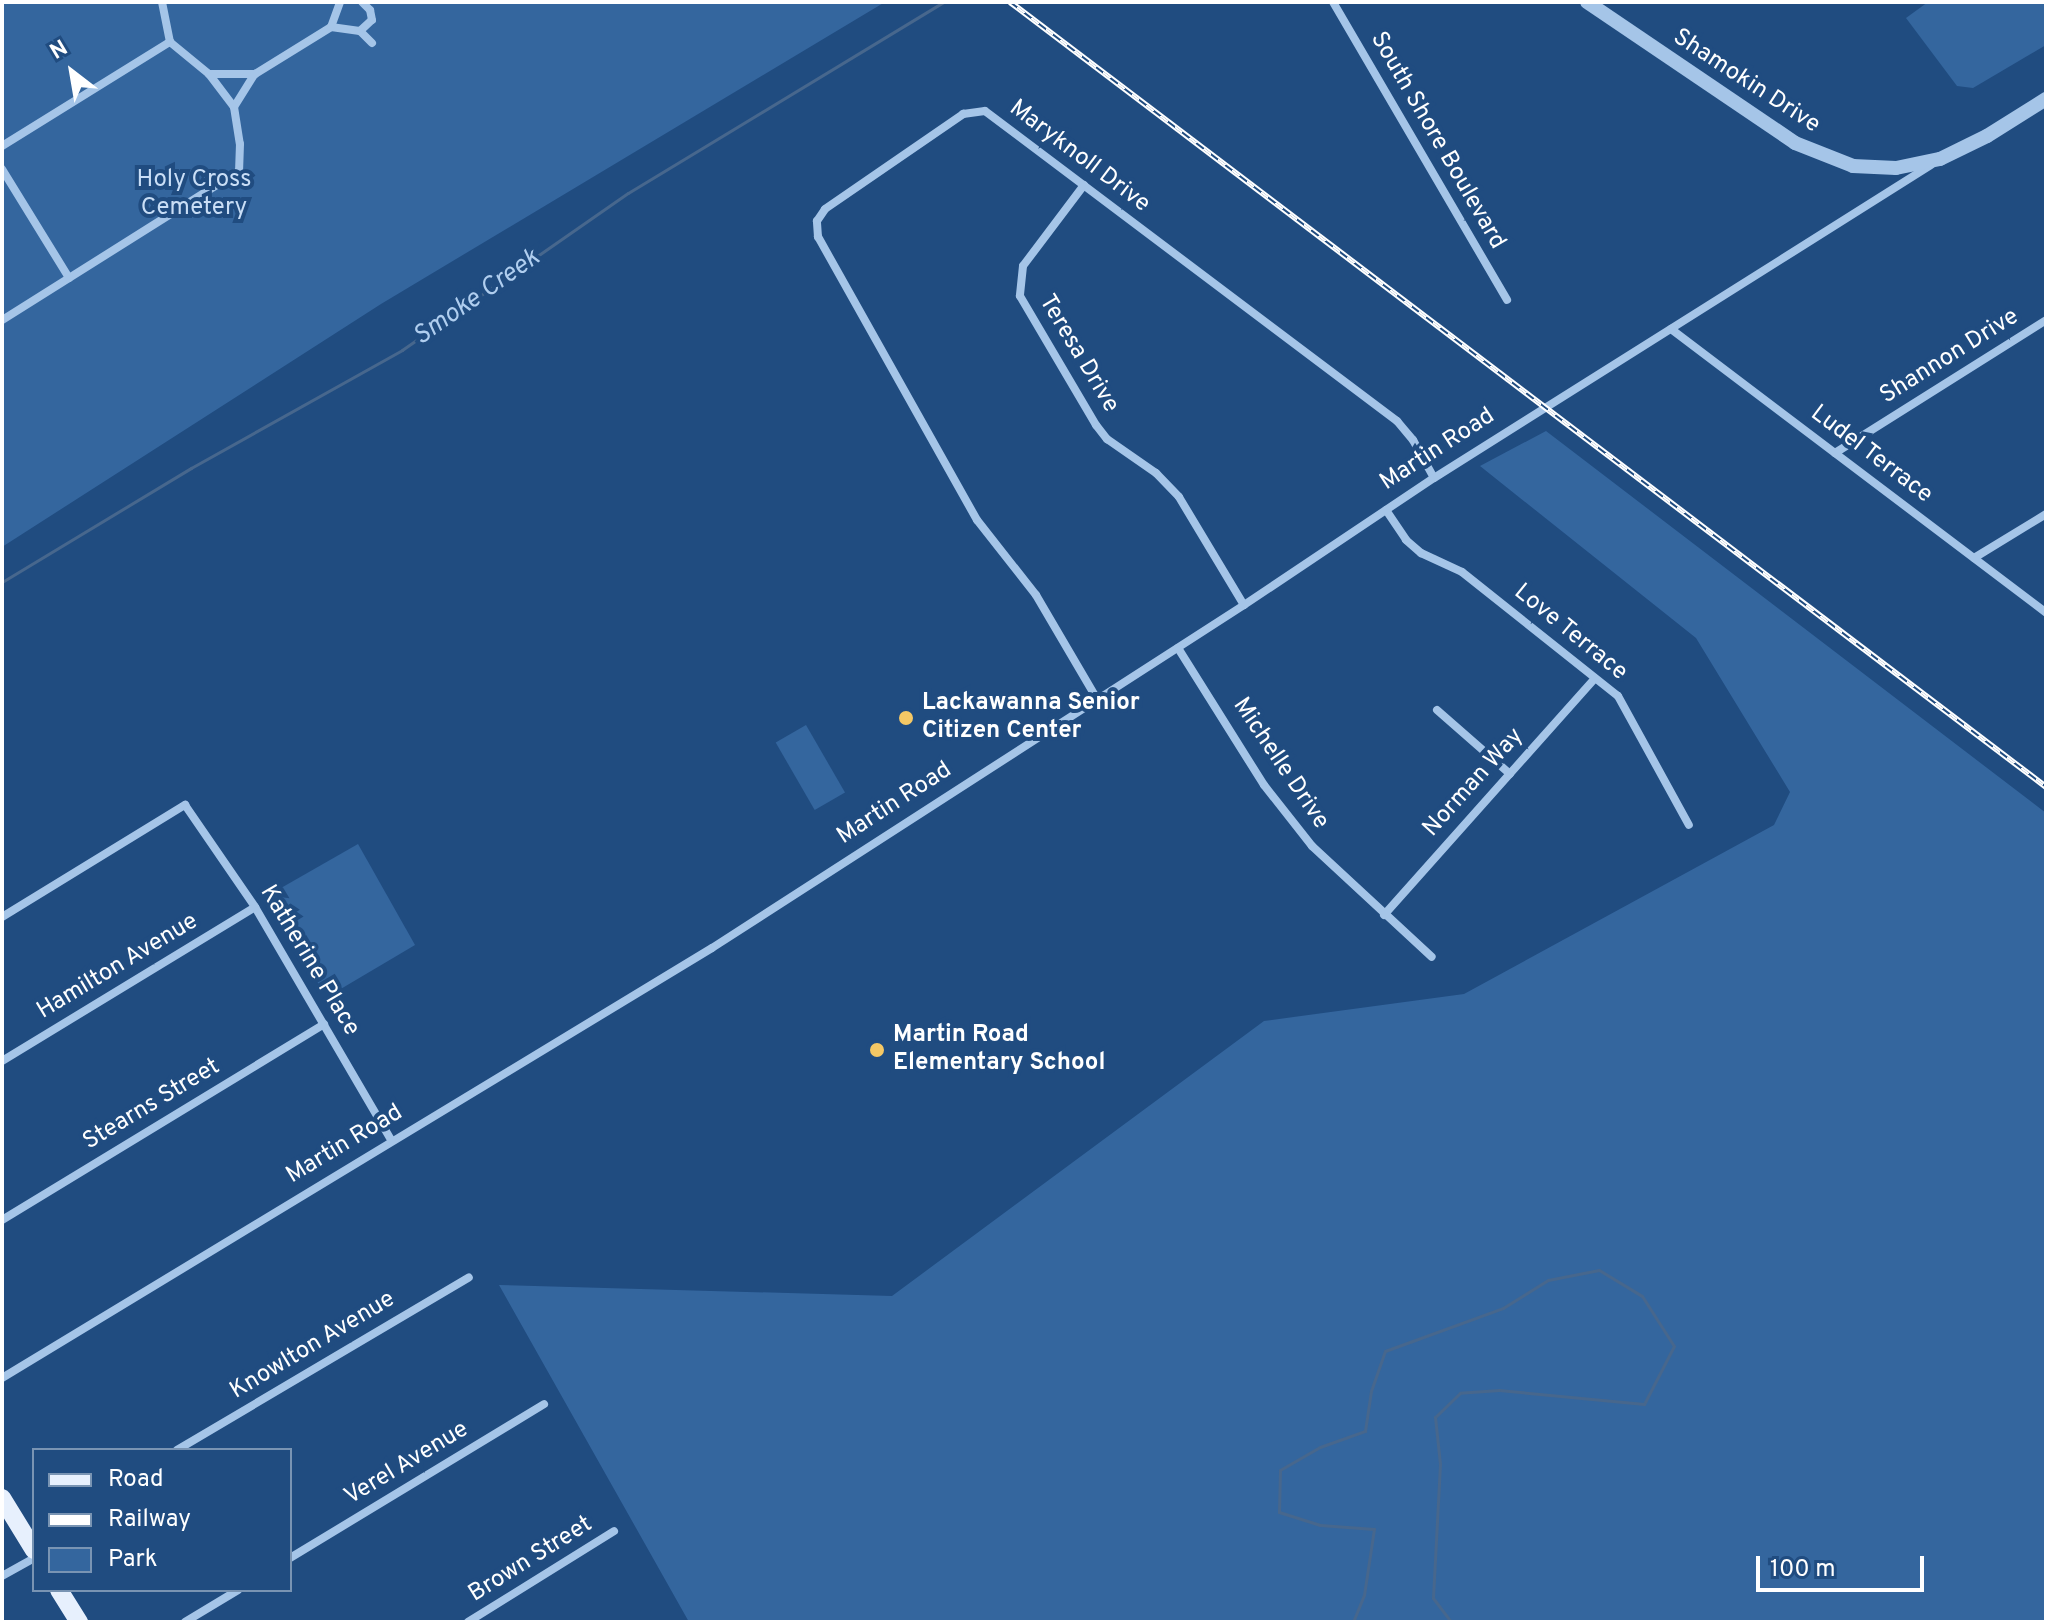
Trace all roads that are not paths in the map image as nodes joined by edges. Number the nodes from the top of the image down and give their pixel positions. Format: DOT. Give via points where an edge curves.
graph roads {
  1 [pos="162,2"];
  2 [pos="340,2"];
  3 [pos="362,2"];
  4 [pos="1333,2"];
  5 [pos="1587,2"];
  6 [pos="331,27"];
  7 [pos="360,31"];
  8 [pos="170,42"];
  9 [pos="372,43"];
  10 [pos="209,74"];
  11 [pos="255,74"];
  12 [pos="2046,99"];
  13 [pos="234,107"];
  14 [pos="2,146"];
  15 [pos="1940,159"];
  16 [pos="2,169"];
  17 [pos="1084,185"];
  18 [pos="69,278"];
  19 [pos="1507,300"];
  20 [pos="2,320"];
  21 [pos="2046,320"];
  22 [pos="1671,329"];
  23 [pos="1835,453"];
  24 [pos="1434,478"];
  25 [pos="1386,510"];
  26 [pos="2046,514"];
  27 [pos="1974,558"];
  28 [pos="1244,605"];
  29 [pos="2046,613"];
  30 [pos="1178,648"];
  31 [pos="1595,678"];
  32 [pos="1097,699"];
  33 [pos="1437,710"];
  34 [pos="1510,774"];
  35 [pos="1689,825"];
  36 [pos="255,907"];
  37 [pos="1384,915"];
  38 [pos="2,917"];
  39 [pos="1432,957"];
  40 [pos="324,1024"];
  41 [pos="2,1061"];
  42 [pos="392,1141"];
  43 [pos="2,1220"];
  44 [pos="469,1277"];
  45 [pos="2,1378"];
  46 [pos="544,1404"];
  47 [pos="180,1448"];
  48 [pos="2,1498"];
  49 [pos="614,1531"];
  50 [pos="32,1542"];
  51 [pos="292,1557"];
  52 [pos="32,1559"];
  53 [pos="2,1576"];
  54 [pos="60,1592"];
  55 [pos="235,1592"];
  56 [pos="79,1622"];
  57 [pos="185,1622"];
  58 [pos="468,1622"];
  1 -- 8 [label="street"];
  2 -- 6 [label="street"];
  3 -- 7 [label="street" via="372,20"];
  4 -- 19 [label="street, South Shore Boulevard"];
  5 -- 15 [label="street, Shamokin Drive" via="1814,153 1871,168"];
  6 -- 7 [label="street"];
  6 -- 11 [label="street"];
  7 -- 9 [label="street"];
  8 -- 10 [label="street"];
  8 -- 14 [label="street"];
  10 -- 11 [label="street"];
  10 -- 13 [label="street"];
  11 -- 13 [label="street"];
  12 -- 15 [label="street, Martin Road"];
  13 -- 18 [label="street" via="239,171"];
  15 -- 22 [label="street, Martin Road"];
  16 -- 18 [label="street"];
  17 -- 24 [label="street, Maryknoll Drive" via="1397,421"];
  17 -- 28 [label="street, Teresa Drive" via="1023,266 1020,296 1096,425 1179,497"];
  17 -- 32 [label="street, Maryknoll Drive" via="985,111 972,111 825,209 816,229 977,520 1036,595"];
  18 -- 20 [label="street"];
  21 -- 23 [label="street, Shannon Drive"];
  22 -- 23 [label="street, Ludel Terrace"];
  22 -- 24 [label="street, Martin Road"];
  23 -- 27 [label="street, Ludel Terrace"];
  24 -- 25 [label="street, Martin Road"];
  25 -- 28 [label="street, Martin Road"];
  25 -- 31 [label="street, Love Terrace" via="1421,553 1462,572"];
  26 -- 27 [label="street"];
  27 -- 29 [label="street, Ludel Terrace"];
  28 -- 30 [label="street, Martin Road"];
  30 -- 32 [label="street, Martin Road"];
  30 -- 37 [label="street, Michelle Drive" via="1264,785 1312,846"];
  31 -- 34 [label="street, Norman Way"];
  31 -- 35 [label="street, Love Terrace" via="1618,696"];
  32 -- 42 [label="street, Martin Road" via="712,948"];
  33 -- 34 [label="street"];
  34 -- 37 [label="street, Norman Way"];
  36 -- 38 [label="street, Katherine Place" via="185,805"];
  36 -- 40 [label="street, Katherine Place"];
  36 -- 41 [label="street, Hamilton Avenue"];
  37 -- 39 [label="street, Michelle Drive"];
  40 -- 42 [label="street, Katherine Place"];
  40 -- 43 [label="street, Stearns Street"];
  42 -- 45 [label="street, Martin Road"];
  44 -- 47 [label="street, Knowlton Avenue"];
  46 -- 51 [label="street, Verel Avenue"];
  48 -- 50 [label="main road"];
  49 -- 58 [label="street, Brown Street"];
  52 -- 53 [label="street"];
  54 -- 56 [label="main road"];
  55 -- 57 [label="street"];
}
